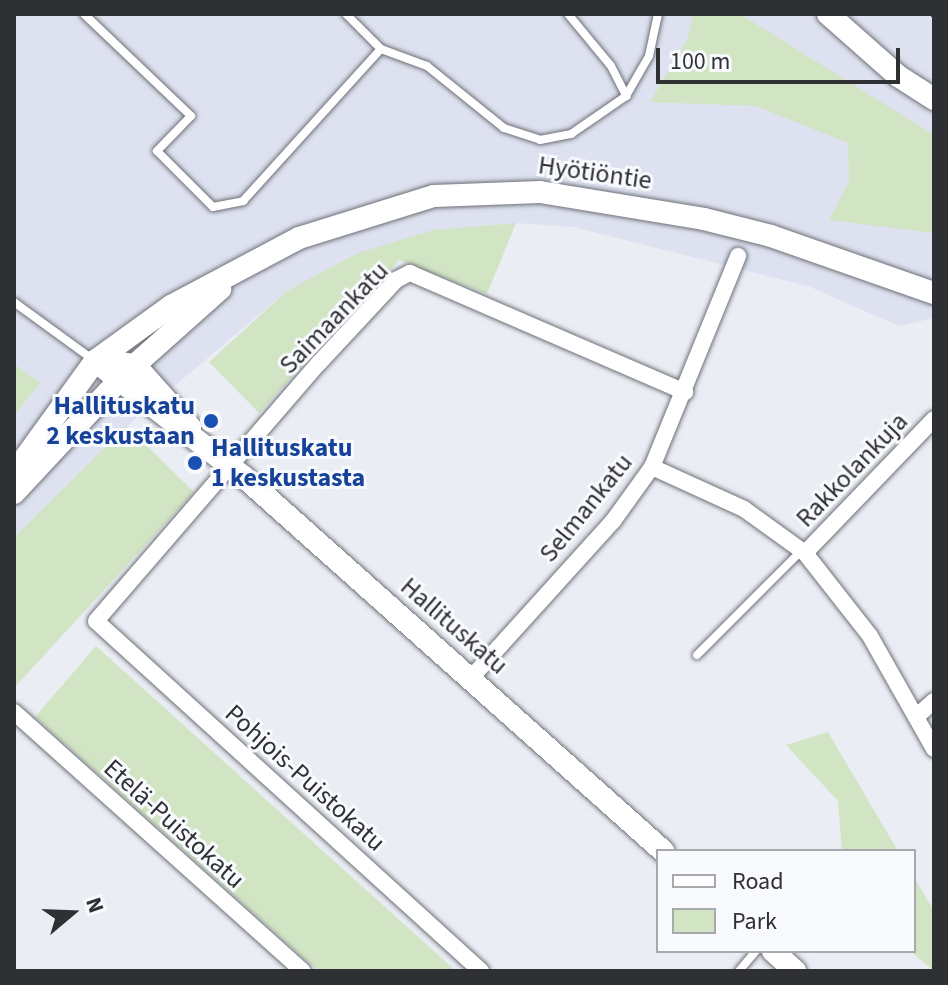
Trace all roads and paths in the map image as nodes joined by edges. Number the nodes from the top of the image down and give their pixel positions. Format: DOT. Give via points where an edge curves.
graph roads {
  1 [pos="84,14"];
  2 [pos="346,14"];
  3 [pos="568,14"];
  4 [pos="658,14"];
  5 [pos="828,14"];
  6 [pos="381,49"];
  7 [pos="626,96"];
  8 [pos="934,99"];
  9 [pos="738,256"];
  10 [pos="248,264"];
  11 [pos="934,293"];
  12 [pos="14,302"];
  13 [pos="95,361"];
  14 [pos="135,365"];
  15 [pos="118,383"];
  16 [pos="685,392"];
  17 [pos="934,419"];
  18 [pos="206,446"];
  19 [pos="233,467"];
  20 [pos="652,467"];
  21 [pos="14,473"];
  22 [pos="14,493"];
  23 [pos="803,552"];
  24 [pos="96,621"];
  25 [pos="697,655"];
  26 [pos="471,678"];
  27 [pos="934,701"];
  28 [pos="14,712"];
  29 [pos="916,717"];
  30 [pos="934,749"];
  31 [pos="661,849"];
  32 [pos="754,953"];
  33 [pos="775,953"];
  34 [pos="303,971"];
  35 [pos="481,971"];
  36 [pos="739,971"];
  37 [pos="795,971"];
  1 -- 6 [label="lane" via="191,116 157,151 213,207 243,201"];
  2 -- 6 [label="lane"];
  3 -- 7 [label="lane" via="611,66"];
  4 -- 7 [label="lane" via="649,56"];
  5 -- 8 [label="main road" via="898,76"];
  6 -- 7 [label="lane" via="427,66 504,128 540,140 571,134"];
  9 -- 16 [label="street, Selmankatu"];
  10 -- 11 [label="main road, Hyötiöntie" via="339,223 434,196 540,192 744,229"];
  10 -- 13 [label="main road, Hyötiöntie" via="171,306"];
  10 -- 14 [label="main road, Hyötiöntie"];
  12 -- 13 [label="lane"];
  13 -- 14 [label="main road"];
  13 -- 15 [label="main road, Hallituskatu"];
  13 -- 21 [label="main road, Hyötiöntie"];
  14 -- 15 [label="main road, Hyötiöntie"];
  14 -- 18 [label="main road, Hallituskatu"];
  15 -- 18 [label="main road, Hallituskatu"];
  15 -- 22 [label="main road, Hyötiöntie"];
  16 -- 19 [label="street, Saimaankatu" via="410,273 396,280"];
  16 -- 20 [label="street, Selmankatu"];
  17 -- 23 [label="street, Rakkolankuja"];
  18 -- 19 [label="main road, Hallituskatu"];
  19 -- 24 [label="street, Saimaankatu"];
  19 -- 26 [label="main road, Hallituskatu"];
  20 -- 23 [label="street" via="744,509"];
  20 -- 26 [label="street, Selmankatu" via="613,521"];
  23 -- 25 [label="lane"];
  23 -- 29 [label="street" via="870,636"];
  24 -- 35 [label="street, Pohjois-Puistokatu"];
  26 -- 31 [label="main road, Hallituskatu"];
  27 -- 29 [label="street"];
  28 -- 34 [label="street, Etelä-Puistokatu"];
  29 -- 30 [label="street"];
  32 -- 36 [label="lane"];
  33 -- 37 [label="main road"];
}
